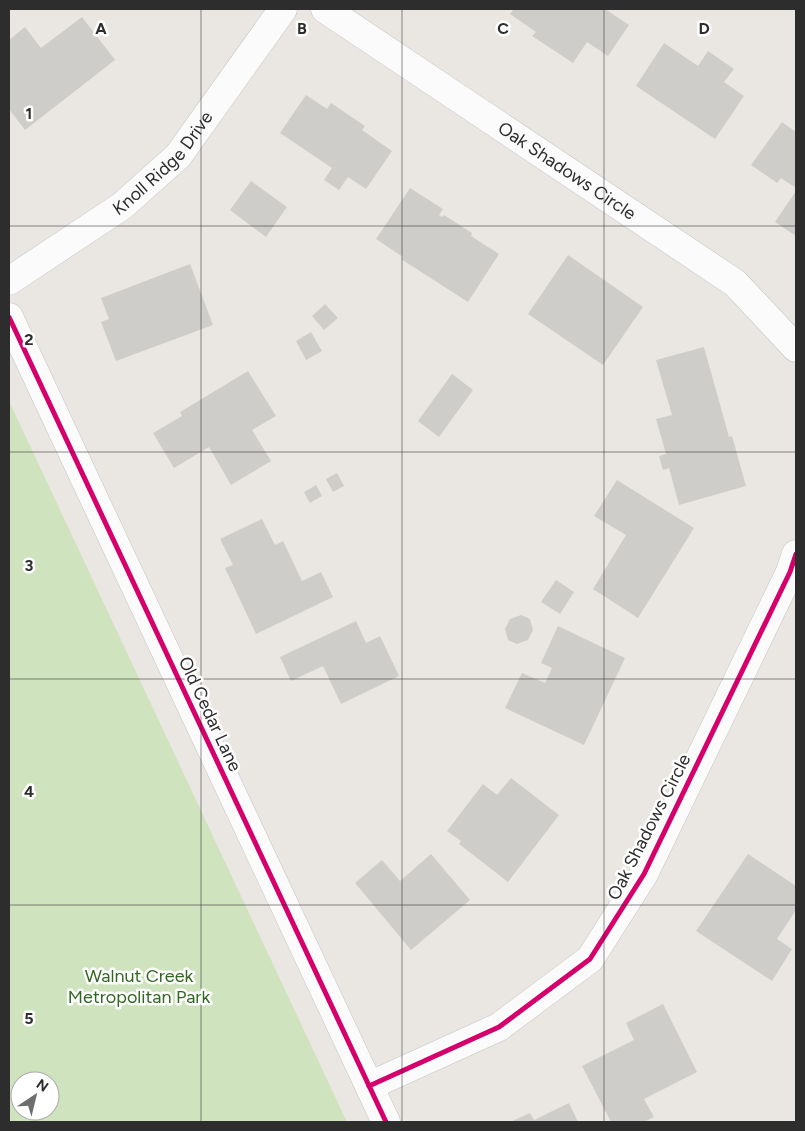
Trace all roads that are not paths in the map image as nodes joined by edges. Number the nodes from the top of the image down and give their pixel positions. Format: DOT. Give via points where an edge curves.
graph roads {
  1 [pos="283,9"];
  2 [pos="325,9"];
  3 [pos="9,281"];
  4 [pos="9,318"];
  5 [pos="796,348"];
  6 [pos="796,554"];
  7 [pos="369,1086"];
  8 [pos="386,1122"];
  1 -- 3 [label="street, Knoll Ridge Drive" via="178,156 122,206"];
  2 -- 5 [label="street, Oak Shadows Circle" via="734,283"];
  4 -- 7 [label="street, Old Cedar Lane"];
  6 -- 7 [label="street, Oak Shadows Circle" via="644,874 590,959 499,1027"];
  7 -- 8 [label="street, Old Cedar Lane"];
}
